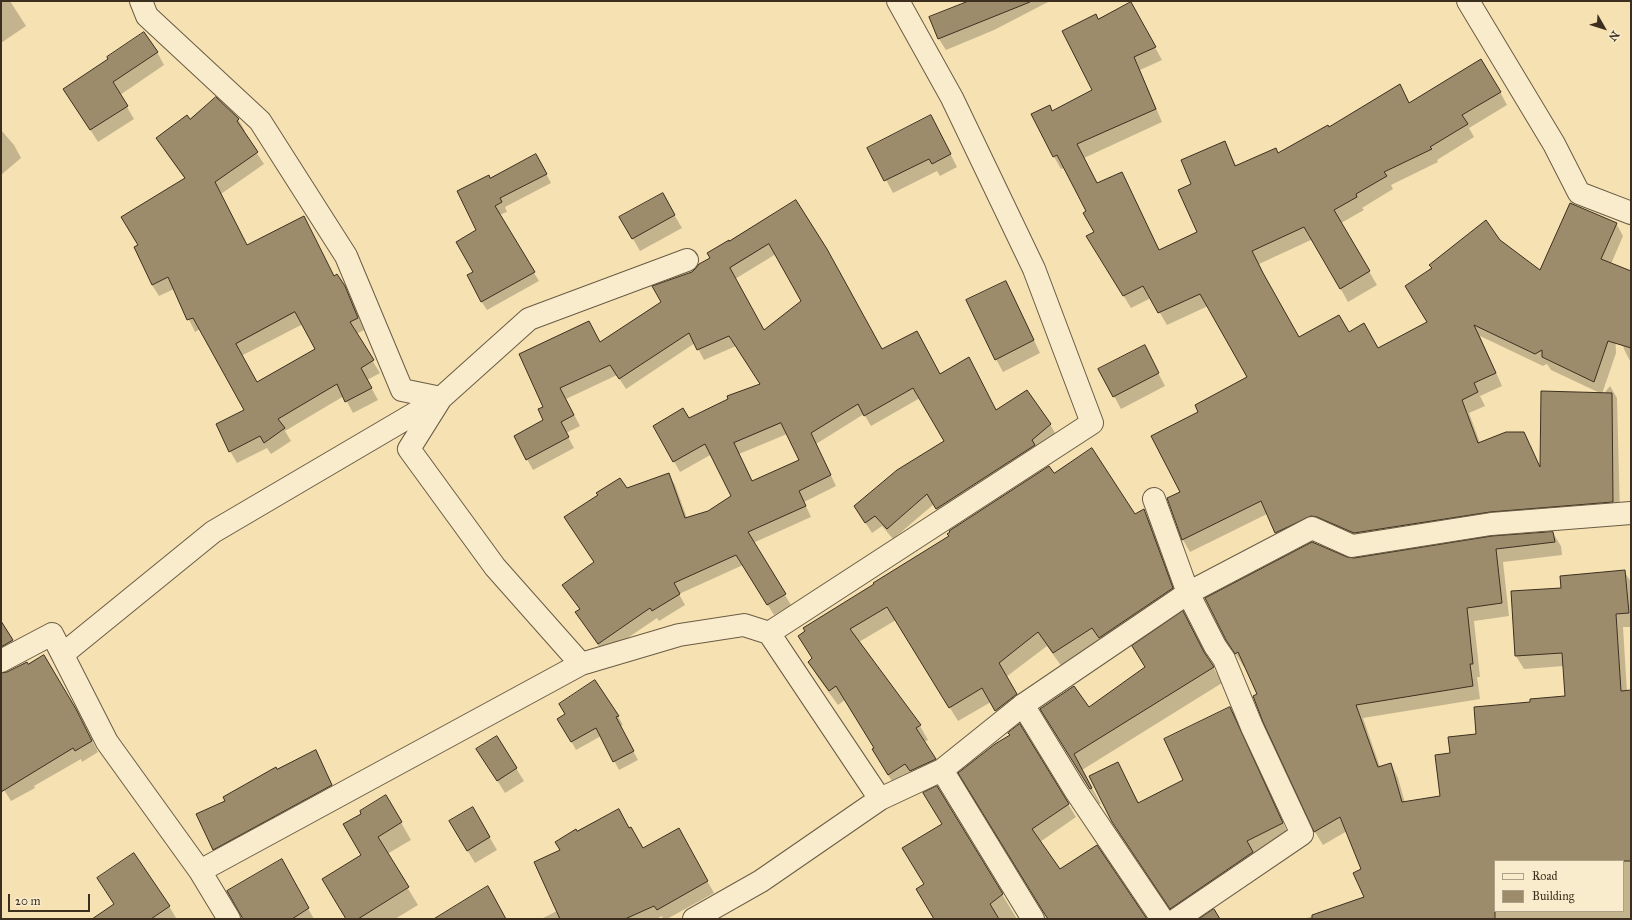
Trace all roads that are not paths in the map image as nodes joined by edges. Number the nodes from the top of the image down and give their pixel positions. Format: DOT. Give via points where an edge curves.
graph roads {
  1 [pos="141,1"];
  2 [pos="898,1"];
  3 [pos="1468,1"];
  4 [pos="1631,213"];
  5 [pos="687,260"];
  6 [pos="441,398"];
  7 [pos="1154,499"];
  8 [pos="1631,513"];
  9 [pos="1188,593"];
  10 [pos="769,633"];
  11 [pos="63,654"];
  12 [pos="1,661"];
  13 [pos="581,664"];
  14 [pos="1023,705"];
  15 [pos="942,770"];
  16 [pos="880,800"];
  17 [pos="200,871"];
  18 [pos="229,919"];
  19 [pos="694,919"];
  20 [pos="1033,919"];
  21 [pos="1162,919"];
  22 [pos="1178,919"];
  1 -- 6 [label="street" via="147,16 260,122 346,256 402,390"];
  2 -- 10 [label="street" via="952,98 1034,269 1092,424"];
  3 -- 4 [label="street" via="1554,144 1579,193"];
  5 -- 6 [label="street" via="528,319"];
  6 -- 11 [label="street" via="213,532"];
  6 -- 13 [label="street" via="410,449 495,567"];
  7 -- 9 [label="street"];
  8 -- 9 [label="street" via="1491,524 1352,546 1312,528"];
  9 -- 14 [label="street"];
  9 -- 22 [label="street" via="1224,659 1302,834"];
  10 -- 13 [label="street" via="744,624 679,635"];
  10 -- 16 [label="street"];
  11 -- 12 [label="street" via="52,634"];
  11 -- 17 [label="street" via="107,742"];
  13 -- 17 [label="street"];
  14 -- 15 [label="street"];
  14 -- 21 [label="street" via="1075,790"];
  15 -- 16 [label="street"];
  15 -- 20 [label="street"];
  16 -- 19 [label="street" via="761,881"];
  17 -- 18 [label="street"];
}
